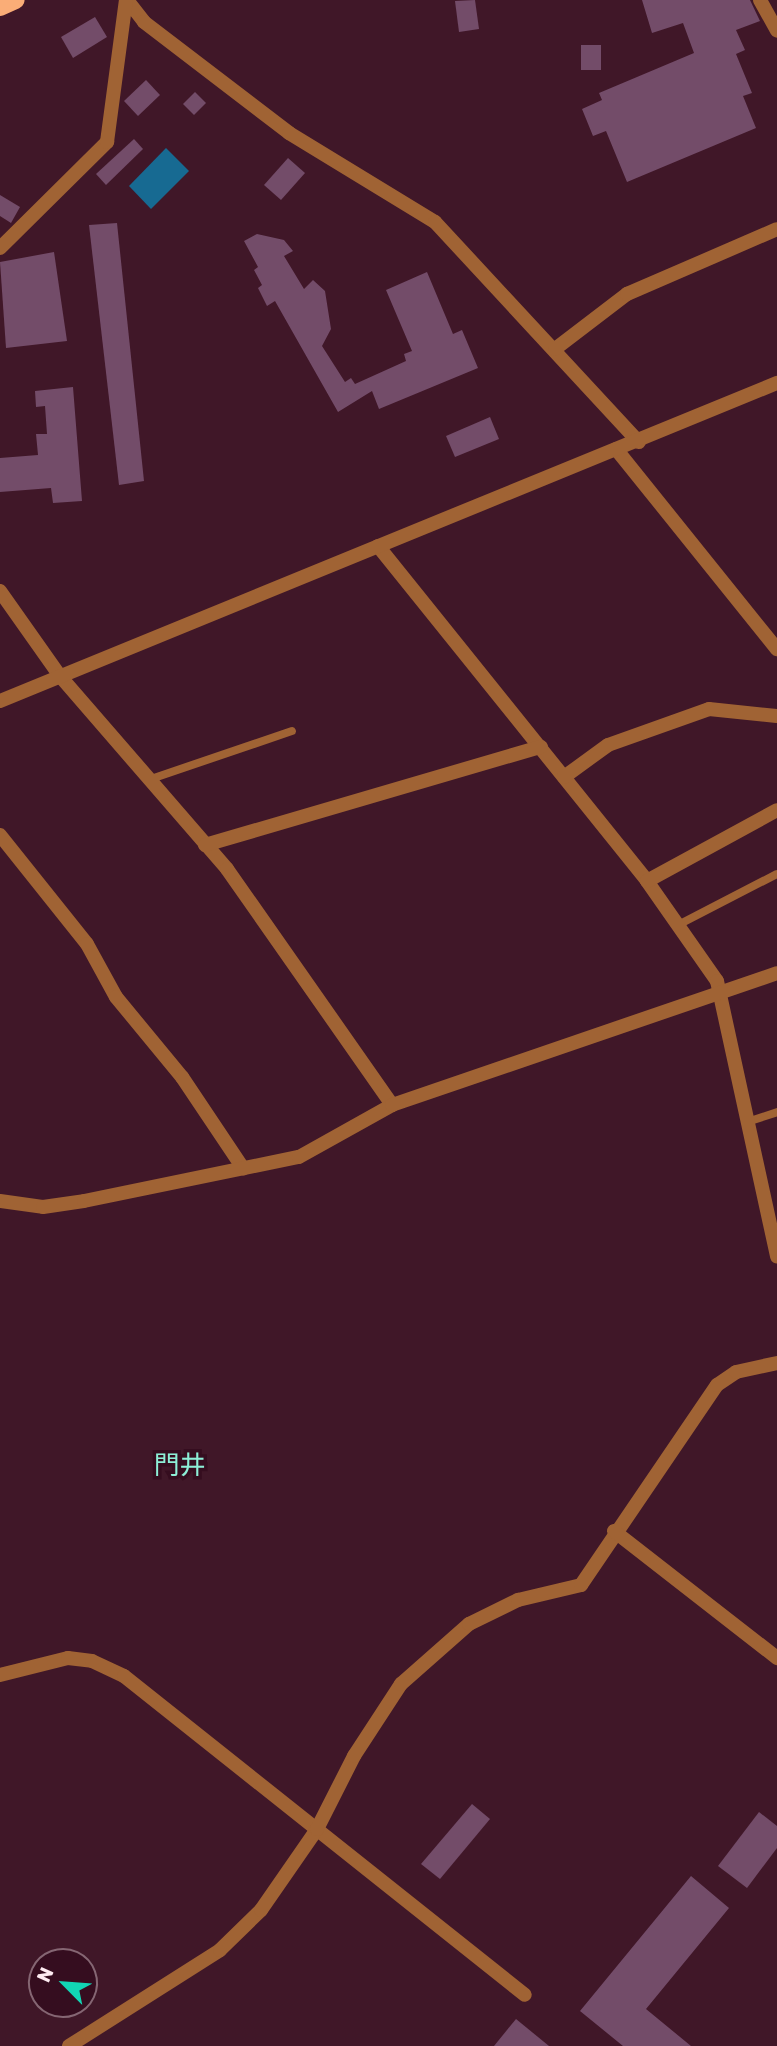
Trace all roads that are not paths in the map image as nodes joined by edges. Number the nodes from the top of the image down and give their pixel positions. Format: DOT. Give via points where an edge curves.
graph roads {
  1 [pos="16,0"];
  2 [pos="126,0"];
  3 [pos="760,0"];
  4 [pos="0,7"];
  5 [pos="777,31"];
  6 [pos="777,229"];
  7 [pos="0,248"];
  8 [pos="555,349"];
  9 [pos="777,383"];
  10 [pos="639,442"];
  11 [pos="616,449"];
  12 [pos="378,546"];
  13 [pos="0,592"];
  14 [pos="777,649"];
  15 [pos="60,676"];
  16 [pos="0,701"];
  17 [pos="777,716"];
  18 [pos="292,731"];
  19 [pos="541,747"];
  20 [pos="564,777"];
  21 [pos="148,780"];
  22 [pos="777,810"];
  23 [pos="0,835"];
  24 [pos="205,845"];
  25 [pos="777,874"];
  26 [pos="647,881"];
  27 [pos="678,925"];
  28 [pos="777,973"];
  29 [pos="717,995"];
  30 [pos="392,1105"];
  31 [pos="777,1112"];
  32 [pos="746,1122"];
  33 [pos="243,1168"];
  34 [pos="0,1201"];
  35 [pos="777,1257"];
  36 [pos="777,1363"];
  37 [pos="614,1531"];
  38 [pos="777,1658"];
  39 [pos="0,1675"];
  40 [pos="317,1829"];
  41 [pos="525,1995"];
  42 [pos="69,2046"];
  1 -- 4 [label="main road"];
  2 -- 7 [label="street" via="107,142"];
  2 -- 8 [label="street" via="144,22 289,132 435,222"];
  3 -- 5 [label="street"];
  6 -- 8 [label="street" via="627,294"];
  8 -- 10 [label="street"];
  9 -- 10 [label="street"];
  10 -- 11 [label="street"];
  11 -- 12 [label="street"];
  11 -- 14 [label="street"];
  12 -- 15 [label="street"];
  12 -- 19 [label="street"];
  13 -- 15 [label="street"];
  15 -- 16 [label="street"];
  15 -- 21 [label="street"];
  17 -- 20 [label="street" via="709,709 608,745"];
  18 -- 21 [label="lane"];
  19 -- 20 [label="street"];
  19 -- 24 [label="street"];
  20 -- 26 [label="street"];
  21 -- 24 [label="street"];
  22 -- 26 [label="street"];
  23 -- 33 [label="street" via="87,944 116,997 182,1077"];
  24 -- 30 [label="street"];
  25 -- 27 [label="lane"];
  26 -- 27 [label="street"];
  27 -- 29 [label="street" via="717,981"];
  28 -- 29 [label="street"];
  29 -- 30 [label="street"];
  29 -- 32 [label="street"];
  30 -- 33 [label="street" via="299,1157"];
  31 -- 32 [label="lane"];
  32 -- 35 [label="street"];
  33 -- 34 [label="street" via="43,1207"];
  36 -- 37 [label="street" via="736,1372 717,1385"];
  37 -- 38 [label="street"];
  37 -- 40 [label="street" via="581,1585 518,1600 469,1624 401,1684 354,1756"];
  39 -- 40 [label="street" via="68,1658 109,1667"];
  40 -- 41 [label="street"];
  40 -- 42 [label="street" via="261,1910 220,1951"];
}
